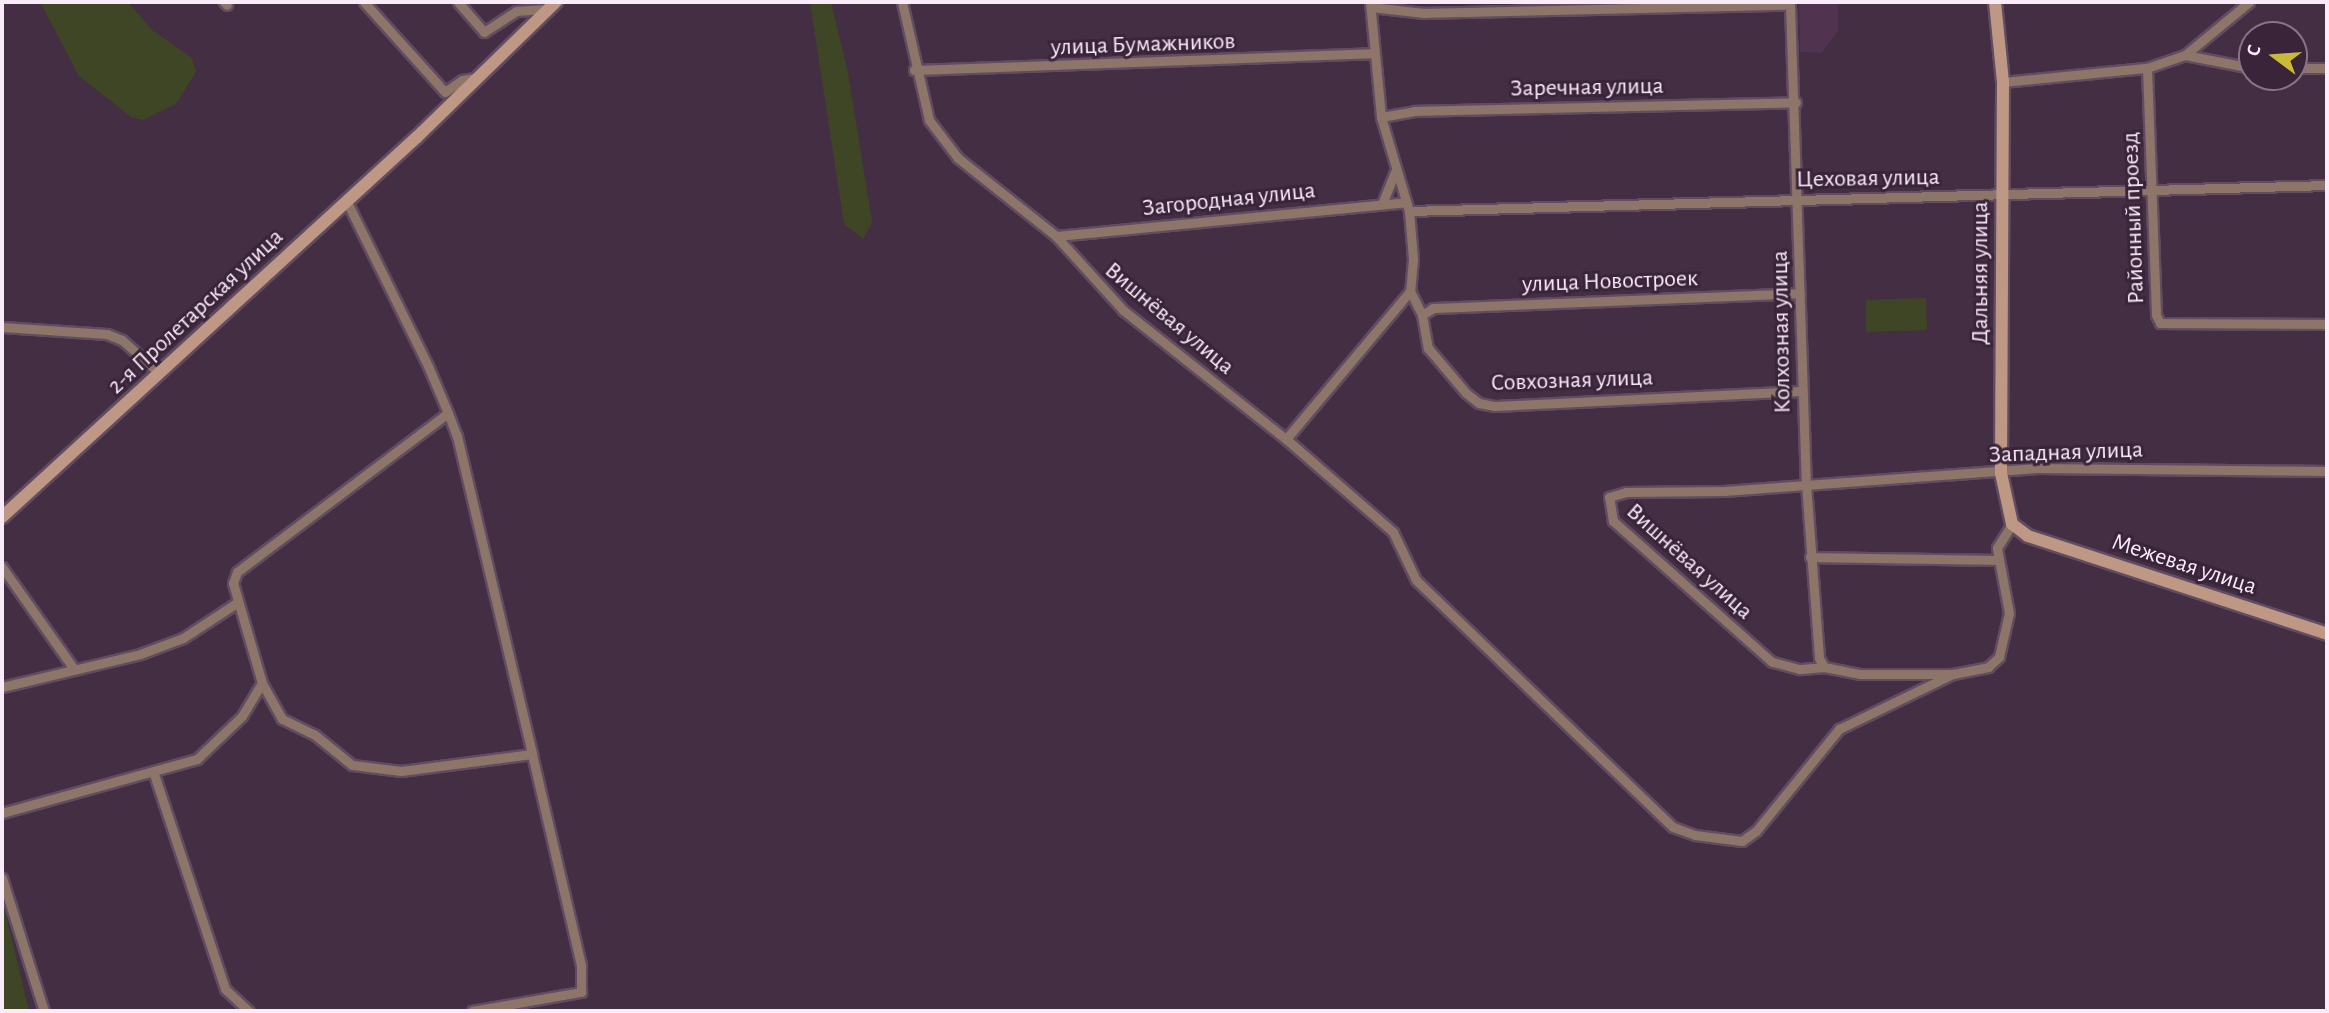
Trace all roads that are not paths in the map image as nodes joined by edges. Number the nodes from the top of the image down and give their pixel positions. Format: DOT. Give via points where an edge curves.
graph roads {
  1 [pos="364,2"];
  2 [pos="458,2"];
  3 [pos="902,2"];
  4 [pos="1995,2"];
  5 [pos="2249,2"];
  6 [pos="1371,4"];
  7 [pos="552,5"];
  8 [pos="1374,53"];
  9 [pos="2185,55"];
  10 [pos="2238,65"];
  11 [pos="2147,68"];
  12 [pos="2308,68"];
  13 [pos="2327,68"];
  14 [pos="914,71"];
  15 [pos="475,78"];
  16 [pos="2003,82"];
  17 [pos="1796,103"];
  18 [pos="1381,117"];
  19 [pos="1396,166"];
  20 [pos="2327,185"];
  21 [pos="2155,190"];
  22 [pos="2003,196"];
  23 [pos="1799,199"];
  24 [pos="347,202"];
  25 [pos="1382,204"];
  26 [pos="1408,206"];
  27 [pos="1056,236"];
  28 [pos="1410,291"];
  29 [pos="1800,293"];
  30 [pos="1422,315"];
  31 [pos="2327,324"];
  32 [pos="2,327"];
  33 [pos="159,373"];
  34 [pos="1802,391"];
  35 [pos="448,414"];
  36 [pos="1286,439"];
  37 [pos="2327,471"];
  38 [pos="2001,473"];
  39 [pos="1806,484"];
  40 [pos="2,517"];
  41 [pos="2012,524"];
  42 [pos="1810,557"];
  43 [pos="1996,560"];
  44 [pos="2,567"];
  45 [pos="238,602"];
  46 [pos="2327,634"];
  47 [pos="1824,667"];
  48 [pos="74,669"];
  49 [pos="1953,674"];
  50 [pos="262,683"];
  51 [pos="2,687"];
  52 [pos="532,754"];
  53 [pos="154,774"];
  54 [pos="2,813"];
  55 [pos="2,878"];
  56 [pos="44,1011"];
  57 [pos="249,1011"];
  58 [pos="472,1011"];
  1 -- 15 [label="street" via="445,92 462,80"];
  2 -- 7 [label="street" via="484,32 516,11"];
  3 -- 14 [label="street, Вишнёвая улица"];
  4 -- 16 [label="street, Дальняя улица"];
  5 -- 9 [label="street"];
  6 -- 8 [label="street"];
  6 -- 17 [label="street, Колхозная улица" via="1424,13 1790,5"];
  7 -- 15 [label="street, 2-я Пролетарская улица"];
  8 -- 14 [label="street, улица Бумажников"];
  8 -- 18 [label="street"];
  9 -- 10 [label="street"];
  9 -- 11 [label="street"];
  11 -- 16 [label="street"];
  11 -- 21 [label="street, Районный проезд"];
  12 -- 13 [label="street"];
  14 -- 27 [label="street, Вишнёвая улица" via="929,120 943,142"];
  15 -- 24 [label="street, 2-я Пролетарская улица"];
  16 -- 22 [label="street, Дальняя улица"];
  17 -- 18 [label="street, Заречная улица" via="1414,111"];
  17 -- 23 [label="street, Колхозная улица"];
  18 -- 19 [label="street"];
  19 -- 25 [label="street"];
  19 -- 26 [label="street"];
  20 -- 21 [label="street, Цеховая улица"];
  21 -- 22 [label="street, Цеховая улица"];
  21 -- 31 [label="street, Районный проезд" via="2156,315 2160,323"];
  22 -- 23 [label="street, Цеховая улица"];
  22 -- 38 [label="street, Дальняя улица"];
  23 -- 26 [label="street, Цеховая улица"];
  23 -- 29 [label="street, Колхозная улица"];
  24 -- 33 [label="street, 2-я Пролетарская улица"];
  24 -- 35 [label="street"];
  25 -- 26 [label="street, Загородная улица"];
  25 -- 27 [label="street, Загородная улица"];
  26 -- 28 [label="street" via="1413,259"];
  27 -- 36 [label="street, Вишнёвая улица" via="1083,272 1123,310"];
  28 -- 30 [label="street, Совхозная улица"];
  28 -- 36 [label="street"];
  29 -- 30 [label="street, улица Новостроек" via="1433,308"];
  29 -- 34 [label="street, Колхозная улица"];
  30 -- 34 [label="street, Совхозная улица" via="1428,348 1479,403 1495,406"];
  32 -- 33 [label="street" via="107,334 122,340"];
  33 -- 40 [label="street, 2-я Пролетарская улица"];
  34 -- 39 [label="street, Колхозная улица"];
  35 -- 45 [label="street" via="237,572 233,583"];
  35 -- 52 [label="street"];
  36 -- 49 [label="street, Вишнёвая улица" via="1393,532 1416,580 1639,798 1674,827 1695,835 1742,841 1756,831 1839,729"];
  37 -- 38 [label="street, Западная улица" via="2037,468"];
  38 -- 39 [label="street, Западная улица"];
  38 -- 41 [label="street, Дальняя улица"];
  39 -- 42 [label="street, Колхозная улица"];
  39 -- 47 [label="street, Вишнёвая улица" via="1626,492 1613,494 1607,501 1612,521 1772,662 1799,669"];
  41 -- 43 [label="street" via="2001,536"];
  41 -- 46 [label="street, Межевая улица" via="2028,536"];
  42 -- 43 [label="street"];
  42 -- 47 [label="street, Колхозная улица" via="1819,658"];
  43 -- 49 [label="street" via="2008,613 1999,657 1988,667"];
  44 -- 48 [label="street"];
  45 -- 48 [label="street" via="183,638 140,654"];
  45 -- 50 [label="street"];
  47 -- 49 [label="street" via="1860,674"];
  48 -- 51 [label="street"];
  50 -- 52 [label="street" via="282,719 315,735 352,765 401,771"];
  50 -- 53 [label="street" via="242,716 197,759"];
  52 -- 58 [label="street" via="581,965 581,992"];
  53 -- 54 [label="street"];
  53 -- 57 [label="street" via="225,989"];
  55 -- 56 [label="street"];
}
